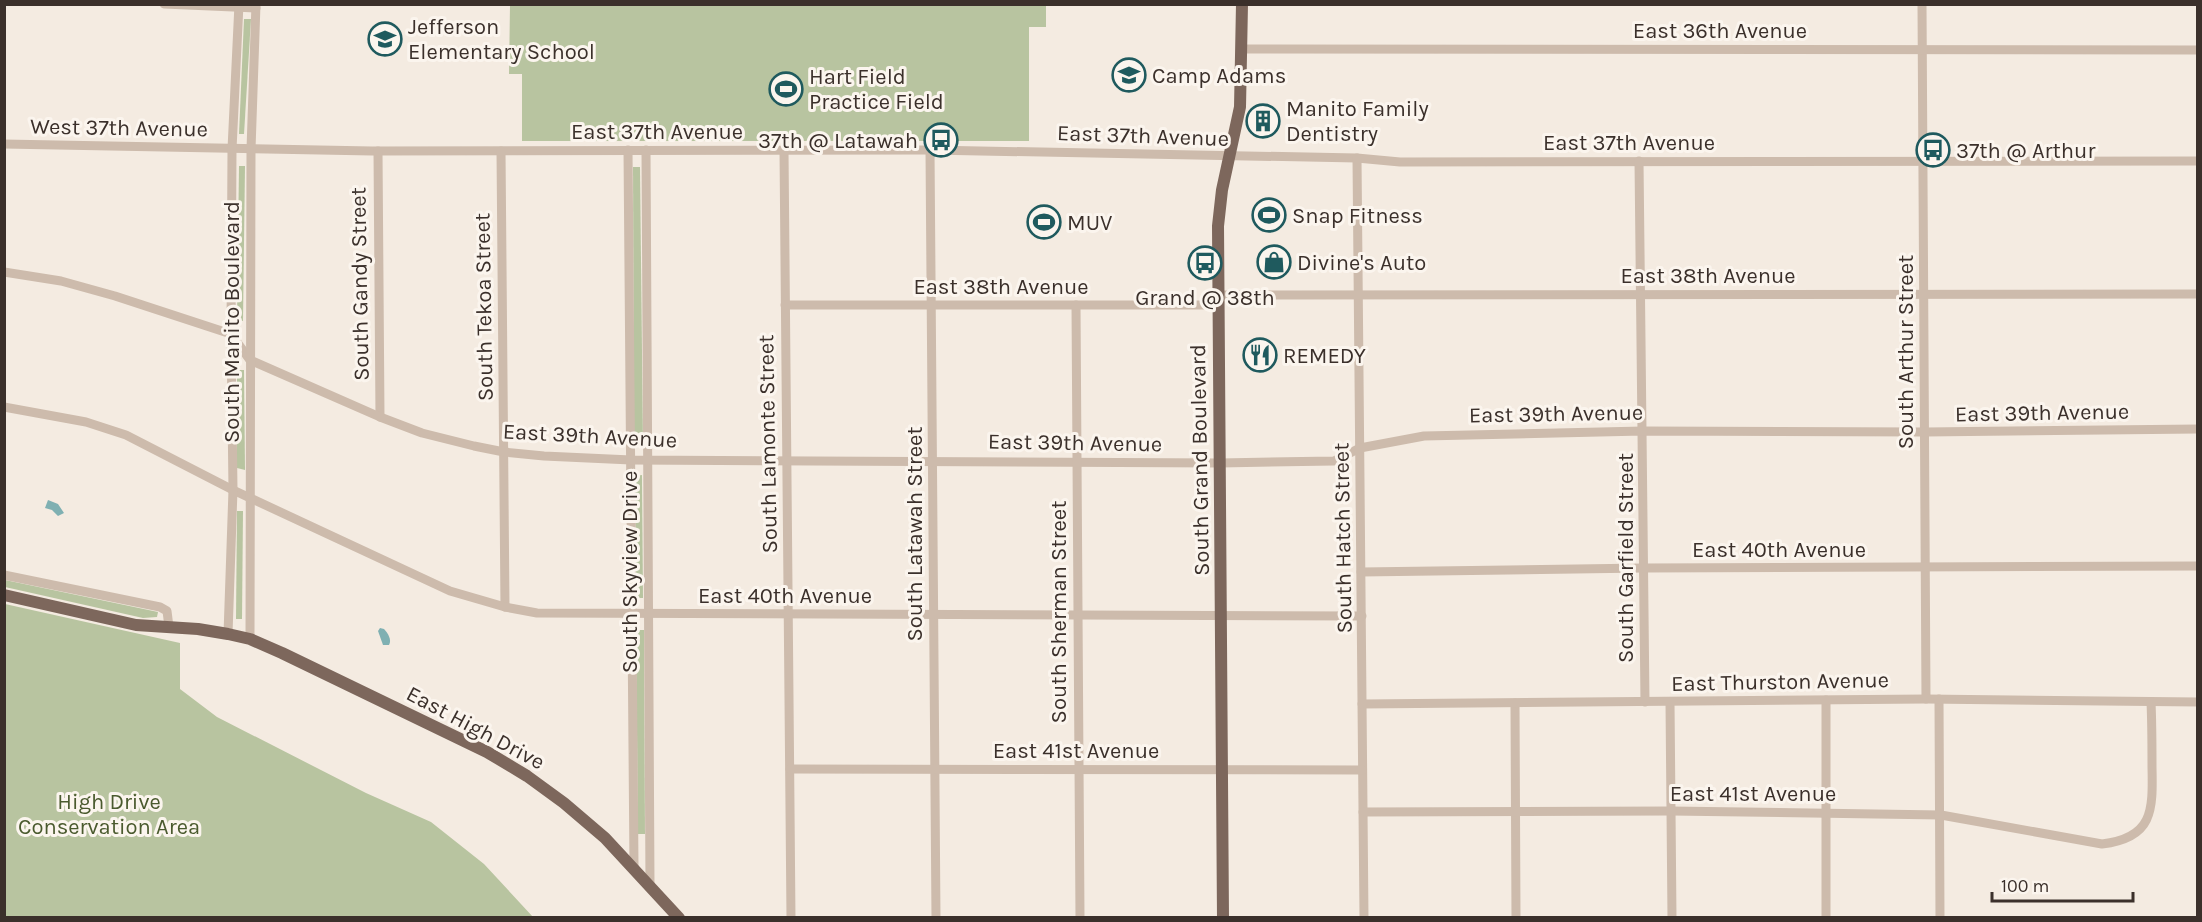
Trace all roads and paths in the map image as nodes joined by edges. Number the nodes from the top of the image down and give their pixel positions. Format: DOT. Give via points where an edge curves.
graph roads {
  1 [pos="164,4"];
  2 [pos="1242,4"];
  3 [pos="1922,4"];
  4 [pos="239,5"];
  5 [pos="256,6"];
  6 [pos="1242,49"];
  7 [pos="1922,50"];
  8 [pos="2198,50"];
  9 [pos="4,144"];
  10 [pos="232,149"];
  11 [pos="251,149"];
  12 [pos="378,150"];
  13 [pos="501,150"];
  14 [pos="628,150"];
  15 [pos="646,150"];
  16 [pos="784,150"];
  17 [pos="930,150"];
  18 [pos="1230,157"];
  19 [pos="1358,159"];
  20 [pos="1640,161"];
  21 [pos="1923,161"];
  22 [pos="2198,161"];
  23 [pos="4,272"];
  24 [pos="1924,294"];
  25 [pos="2198,294"];
  26 [pos="1359,295"];
  27 [pos="1640,295"];
  28 [pos="1218,300"];
  29 [pos="785,305"];
  30 [pos="931,305"];
  31 [pos="1076,305"];
  32 [pos="231,334"];
  33 [pos="250,360"];
  34 [pos="4,406"];
  35 [pos="380,417"];
  36 [pos="2198,429"];
  37 [pos="1643,431"];
  38 [pos="1926,432"];
  39 [pos="1360,448"];
  40 [pos="504,452"];
  41 [pos="631,460"];
  42 [pos="648,460"];
  43 [pos="787,460"];
  44 [pos="933,460"];
  45 [pos="1077,461"];
  46 [pos="1220,463"];
  47 [pos="233,490"];
  48 [pos="250,497"];
  49 [pos="2198,566"];
  50 [pos="1644,568"];
  51 [pos="1926,568"];
  52 [pos="1361,572"];
  53 [pos="4,575"];
  54 [pos="4,595"];
  55 [pos="505,607"];
  56 [pos="649,614"];
  57 [pos="788,614"];
  58 [pos="631,615"];
  59 [pos="934,615"];
  60 [pos="1077,615"];
  61 [pos="1221,616"];
  62 [pos="1362,616"];
  63 [pos="169,627"];
  64 [pos="228,634"];
  65 [pos="250,639"];
  66 [pos="1926,699"];
  67 [pos="1939,699"];
  68 [pos="1826,700"];
  69 [pos="1645,702"];
  70 [pos="1670,702"];
  71 [pos="2151,702"];
  72 [pos="2198,702"];
  73 [pos="1515,703"];
  74 [pos="1362,704"];
  75 [pos="790,769"];
  76 [pos="935,769"];
  77 [pos="1078,769"];
  78 [pos="1222,769"];
  79 [pos="1362,770"];
  80 [pos="1671,811"];
  81 [pos="1363,812"];
  82 [pos="1515,812"];
  83 [pos="1826,813"];
  84 [pos="1941,814"];
  85 [pos="634,867"];
  86 [pos="650,886"];
  87 [pos="679,918"];
  88 [pos="791,918"];
  89 [pos="936,918"];
  90 [pos="1080,918"];
  91 [pos="1223,918"];
  92 [pos="1364,918"];
  93 [pos="1516,918"];
  94 [pos="1672,918"];
  95 [pos="1826,918"];
  96 [pos="1940,918"];
  1 -- 4 [label="street"];
  2 -- 6 [label="main road, South Grand Boulevard"];
  3 -- 7 [label="street, South Arthur Street"];
  4 -- 5 [label="street"];
  4 -- 10 [label="street, South Manito Boulevard"];
  5 -- 11 [label="street, South Manito Boulevard"];
  6 -- 7 [label="street, East 36th Avenue"];
  6 -- 18 [label="main road, South Grand Boulevard" via="1240,107"];
  7 -- 8 [label="street, East 36th Avenue"];
  7 -- 21 [label="street, South Arthur Street"];
  9 -- 10 [label="street, West 37th Avenue"];
  10 -- 11 [label="street, East 37th Avenue"];
  10 -- 32 [label="street, South Manito Boulevard"];
  11 -- 12 [label="street, East 37th Avenue"];
  11 -- 33 [label="street, South Manito Boulevard"];
  12 -- 13 [label="street, East 37th Avenue"];
  12 -- 35 [label="street, South Gandy Street"];
  13 -- 14 [label="street, East 37th Avenue"];
  13 -- 40 [label="street, South Tekoa Street"];
  14 -- 15 [label="street, East 37th Avenue"];
  14 -- 41 [label="street, South Skyview Drive"];
  15 -- 16 [label="street, East 37th Avenue"];
  15 -- 42 [label="street, South Skyview Drive"];
  16 -- 17 [label="street, East 37th Avenue"];
  16 -- 29 [label="street, South Lamonte Street"];
  17 -- 18 [label="street, East 37th Avenue"];
  17 -- 30 [label="street, South Latawah Street"];
  18 -- 19 [label="street, East 37th Avenue"];
  18 -- 28 [label="main road, South Grand Boulevard" via="1218,226"];
  19 -- 20 [label="street, East 37th Avenue"];
  19 -- 26 [label="street, South Hatch Street"];
  20 -- 21 [label="street, East 37th Avenue"];
  20 -- 27 [label="street, South Garfield Street"];
  21 -- 22 [label="street, East 37th Avenue"];
  21 -- 24 [label="street, South Arthur Street"];
  23 -- 32 [label="street" via="61,281"];
  24 -- 25 [label="street, East 38th Avenue"];
  24 -- 27 [label="street, East 38th Avenue"];
  24 -- 38 [label="street, South Arthur Street"];
  26 -- 27 [label="street, East 38th Avenue"];
  26 -- 28 [label="street, East 38th Avenue"];
  26 -- 39 [label="street, South Hatch Street"];
  27 -- 37 [label="street, South Garfield Street"];
  28 -- 31 [label="street, East 38th Avenue"];
  28 -- 46 [label="main road, South Grand Boulevard"];
  29 -- 30 [label="street, East 38th Avenue"];
  29 -- 43 [label="street, South Lamonte Street"];
  30 -- 31 [label="street, East 38th Avenue"];
  30 -- 44 [label="street, South Latawah Street"];
  31 -- 45 [label="street, South Sherman Street"];
  32 -- 33 [label="street"];
  32 -- 47 [label="street, South Manito Boulevard"];
  33 -- 35 [label="street, East 39th Avenue"];
  33 -- 48 [label="street, South Manito Boulevard"];
  34 -- 47 [label="street, East 40th Avenue" via="86,422 126,435"];
  35 -- 40 [label="street, East 39th Avenue" via="422,433"];
  36 -- 38 [label="street, East 39th Avenue"];
  37 -- 38 [label="street, East 39th Avenue"];
  37 -- 39 [label="street, East 39th Avenue" via="1424,436"];
  37 -- 50 [label="street, South Garfield Street"];
  38 -- 51 [label="street, South Arthur Street"];
  39 -- 46 [label="street, East 39th Avenue" via="1334,461"];
  39 -- 52 [label="street, South Hatch Street"];
  40 -- 41 [label="street, East 39th Avenue"];
  40 -- 55 [label="street, South Tekoa Street"];
  41 -- 42 [label="street, East 39th Avenue"];
  41 -- 58 [label="street, South Skyview Drive"];
  42 -- 43 [label="street, East 39th Avenue"];
  42 -- 56 [label="street, South Skyview Drive"];
  43 -- 44 [label="street, East 39th Avenue"];
  43 -- 57 [label="street, South Lamonte Street"];
  44 -- 45 [label="street, East 39th Avenue"];
  44 -- 59 [label="street, South Latawah Street"];
  45 -- 46 [label="street, East 39th Avenue"];
  45 -- 60 [label="street, South Sherman Street"];
  46 -- 61 [label="main road, South Grand Boulevard"];
  47 -- 48 [label="street, East 40th Avenue"];
  47 -- 64 [label="street, South Manito Boulevard"];
  48 -- 55 [label="street, East 40th Avenue" via="450,591"];
  48 -- 65 [label="street, South Manito Boulevard"];
  49 -- 51 [label="street, East 40th Avenue"];
  50 -- 51 [label="street, East 40th Avenue"];
  50 -- 52 [label="street, East 40th Avenue"];
  50 -- 69 [label="street, South Garfield Street"];
  51 -- 66 [label="street, South Arthur Street"];
  52 -- 62 [label="street, South Hatch Street"];
  53 -- 63 [label="street" via="160,607 167,611"];
  54 -- 63 [label="main road, East High Drive" via="136,625"];
  55 -- 58 [label="street, East 40th Avenue" via="537,613"];
  56 -- 57 [label="street, East 40th Avenue"];
  56 -- 58 [label="street, East 40th Avenue"];
  56 -- 86 [label="street, South Skyview Drive"];
  57 -- 59 [label="street, East 40th Avenue"];
  57 -- 75 [label="street, South Lamonte Street"];
  58 -- 85 [label="street, South Skyview Drive"];
  59 -- 60 [label="street, East 40th Avenue"];
  59 -- 76 [label="street, South Latawah Street"];
  60 -- 61 [label="street, East 40th Avenue"];
  60 -- 77 [label="street, South Sherman Street"];
  61 -- 62 [label="street, East 40th Avenue"];
  61 -- 78 [label="main road, South Grand Boulevard"];
  62 -- 74 [label="street, South Hatch Street"];
  63 -- 64 [label="main road, East High Drive"];
  64 -- 65 [label="main road, East High Drive"];
  65 -- 85 [label="main road, East High Drive" via="487,752 564,803"];
  66 -- 67 [label="street, East Thurston Avenue"];
  66 -- 68 [label="street, East Thurston Avenue"];
  67 -- 71 [label="street, East Thurston Avenue"];
  67 -- 84 [label="street"];
  68 -- 70 [label="street, East Thurston Avenue"];
  68 -- 83 [label="street"];
  69 -- 70 [label="street, East Thurston Avenue"];
  69 -- 73 [label="street, East Thurston Avenue"];
  70 -- 80 [label="street"];
  71 -- 72 [label="street, East Thurston Avenue"];
  71 -- 84 [label="street, East 41st Avenue" via="2152,800 2148,817 2137,832 2122,842 2102,844"];
  73 -- 74 [label="street, East Thurston Avenue"];
  73 -- 82 [label="street"];
  74 -- 79 [label="street, South Hatch Street"];
  75 -- 76 [label="street, East 41st Avenue"];
  75 -- 88 [label="street, South Lamonte Street"];
  76 -- 77 [label="street, East 41st Avenue"];
  76 -- 89 [label="street, South Latawah Street"];
  77 -- 78 [label="street, East 41st Avenue"];
  77 -- 90 [label="street, South Sherman Street"];
  78 -- 79 [label="street, East 41st Avenue"];
  78 -- 91 [label="main road, South Grand Boulevard"];
  79 -- 81 [label="street, South Hatch Street"];
  80 -- 82 [label="street, East 41st Avenue"];
  80 -- 83 [label="street, East 41st Avenue"];
  80 -- 94 [label="street"];
  81 -- 82 [label="street, East 41st Avenue"];
  81 -- 92 [label="street, South Hatch Street"];
  82 -- 93 [label="street"];
  83 -- 84 [label="street, East 41st Avenue"];
  83 -- 95 [label="street"];
  84 -- 96 [label="street"];
  85 -- 86 [label="main road, East High Drive"];
  86 -- 87 [label="main road, East High Drive"];
}
